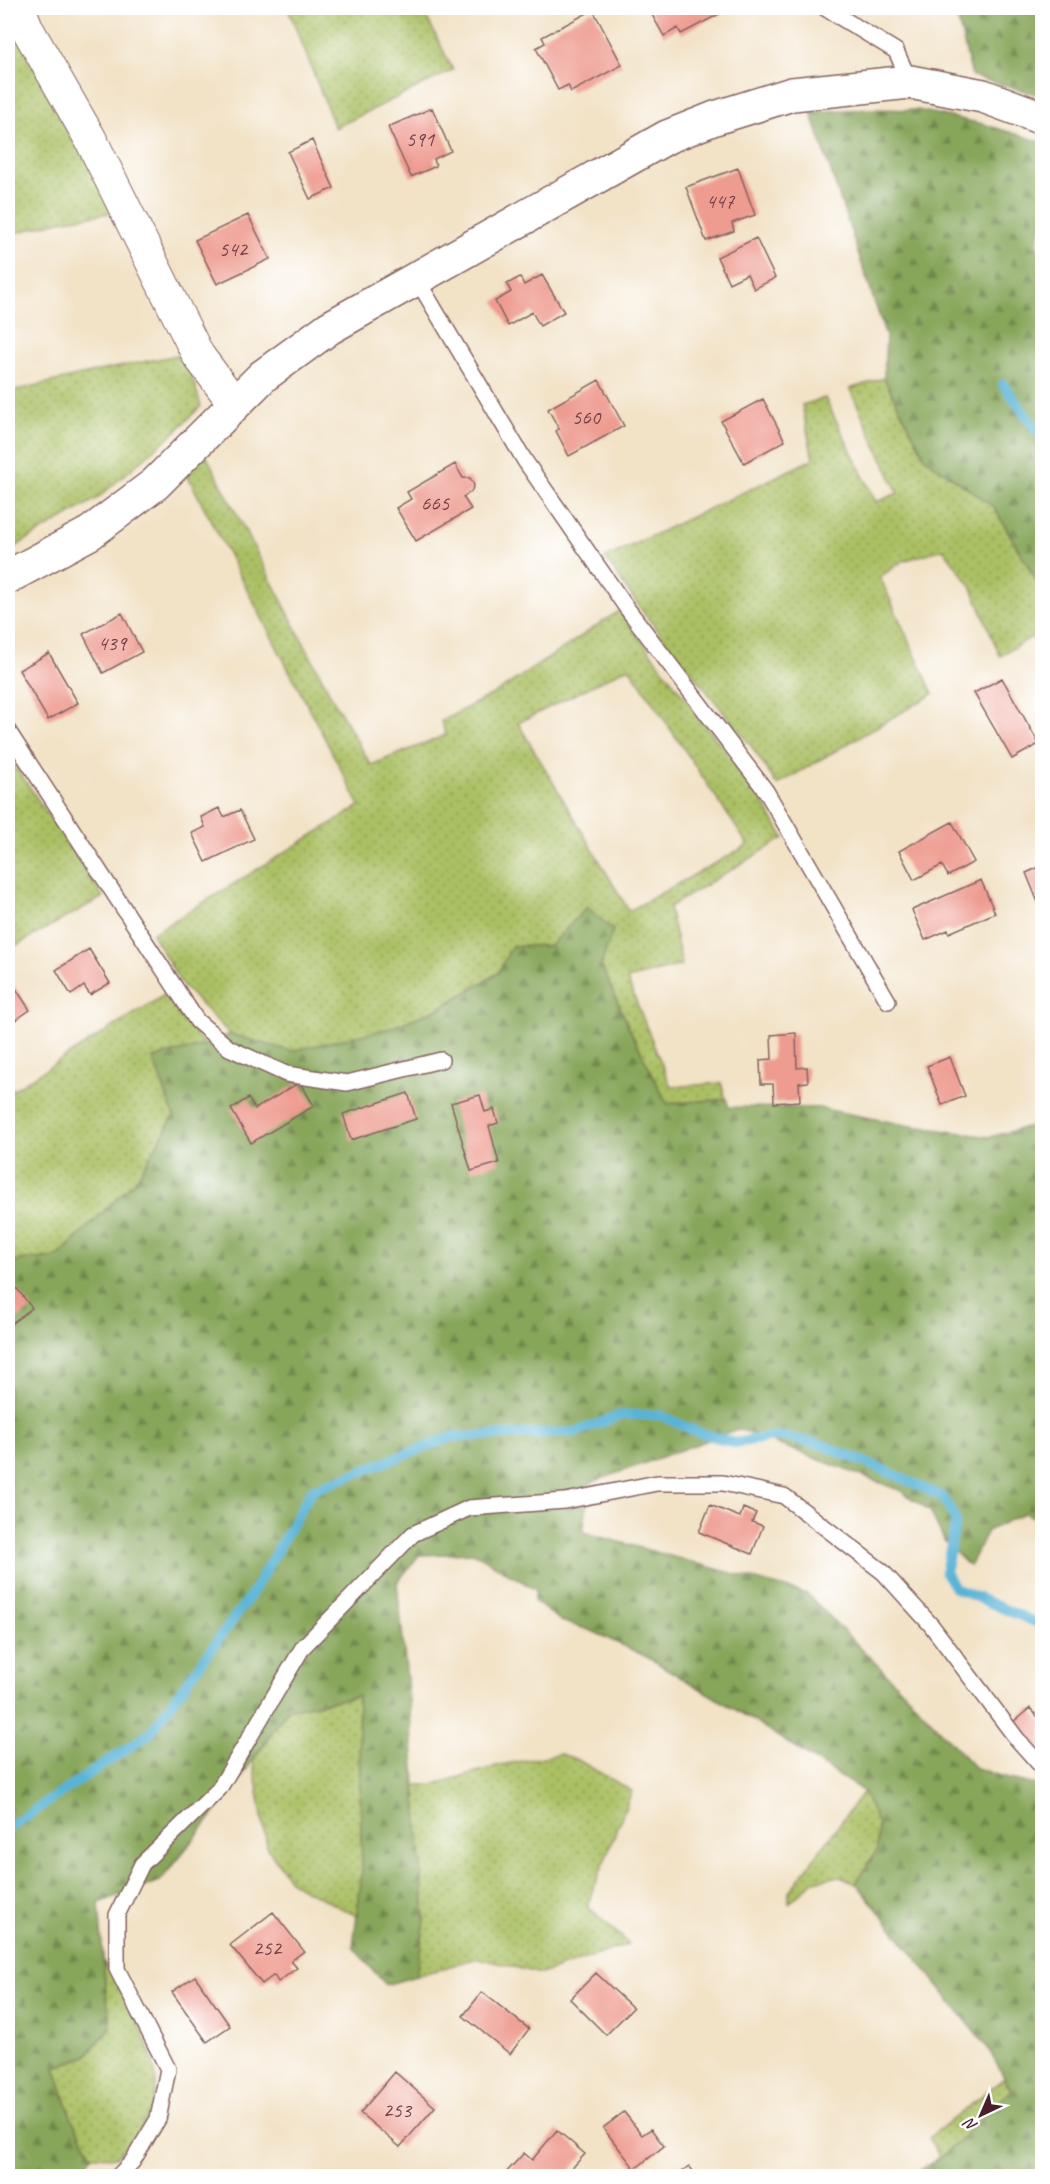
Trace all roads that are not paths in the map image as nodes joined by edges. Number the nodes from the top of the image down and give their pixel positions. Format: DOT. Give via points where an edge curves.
graph roads {
  1 [pos="19,8"];
  2 [pos="825,8"];
  3 [pos="910,82"];
  4 [pos="1042,118"];
  5 [pos="416,278"];
  6 [pos="234,403"];
  7 [pos="8,577"];
  8 [pos="8,731"];
  9 [pos="888,1001"];
  10 [pos="441,1060"];
  11 [pos="1042,1767"];
  12 [pos="118,2176"];
  1 -- 6 [label="street" via="91,140 198,355"];
  2 -- 3 [label="lane" via="896,51"];
  3 -- 4 [label="street" via="983,96"];
  3 -- 5 [label="street" via="792,94 667,137"];
  5 -- 6 [label="street" via="329,328 273,367"];
  5 -- 9 [label="lane" via="525,461 626,607 766,791"];
  6 -- 7 [label="street" via="155,484 90,533"];
  8 -- 10 [label="lane" via="197,1021 229,1048 286,1074 347,1083"];
  11 -- 12 [label="lane" via="931,1625 883,1572 784,1496 723,1483 657,1483 564,1501 469,1508 413,1534 303,1647 219,1789 142,1864 117,1915 117,1969 168,2069 158,2119 132,2162"];
}
